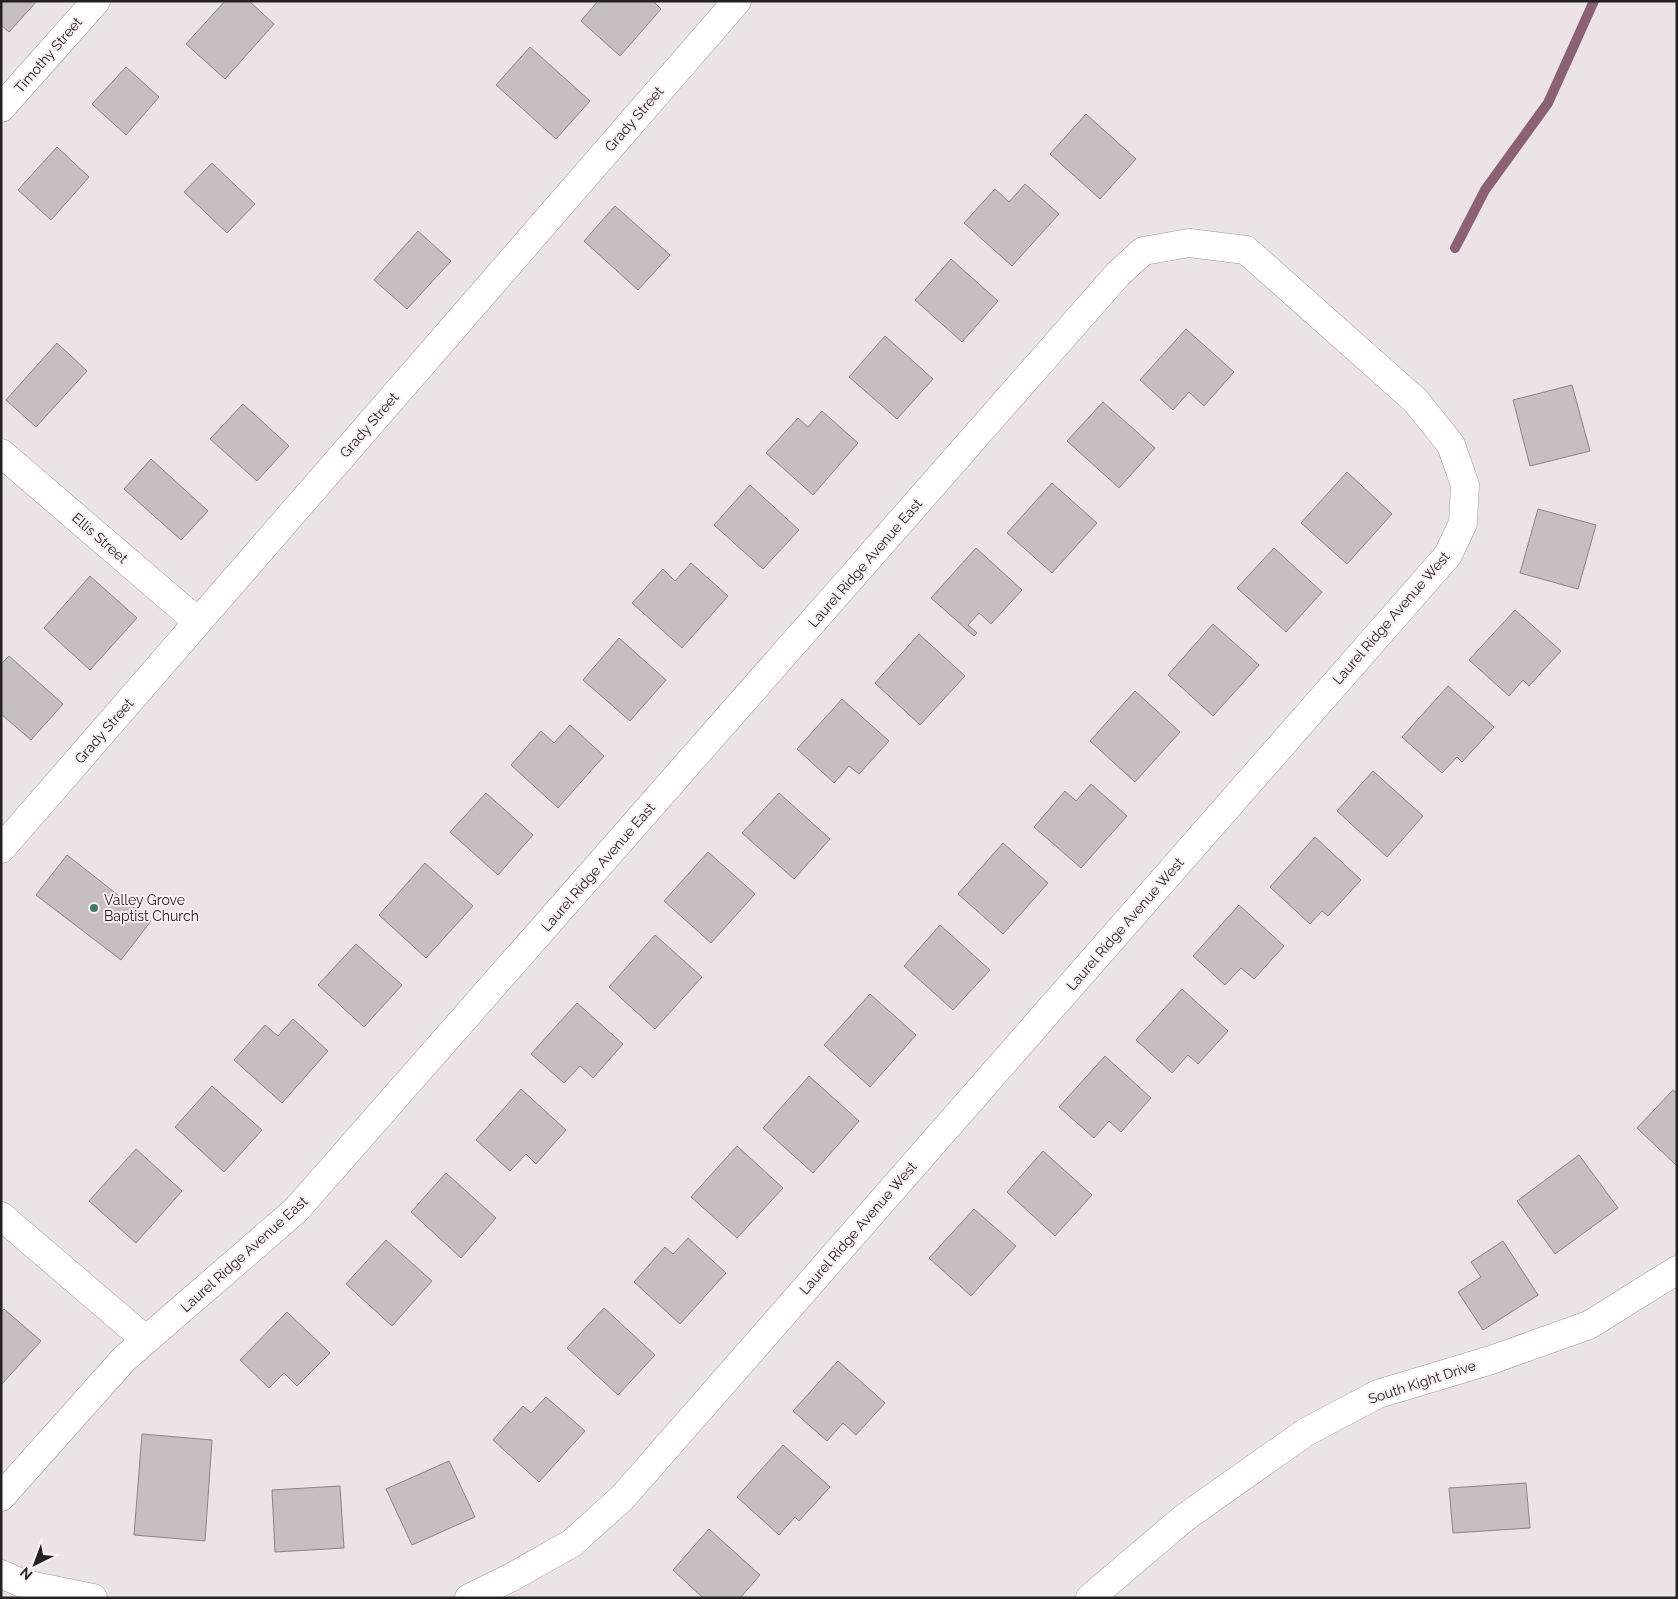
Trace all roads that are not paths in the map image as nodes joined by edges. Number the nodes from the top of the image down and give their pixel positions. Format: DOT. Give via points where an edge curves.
graph roads {
  1 [pos="96,1"];
  2 [pos="737,1"];
  3 [pos="1,108"];
  4 [pos="1189,242"];
  5 [pos="1,453"];
  6 [pos="198,622"];
  7 [pos="1,849"];
  8 [pos="1,1216"];
  9 [pos="1677,1270"];
  10 [pos="146,1340"];
  11 [pos="1,1497"];
  12 [pos="1,1574"];
  13 [pos="93,1598"];
  14 [pos="469,1598"];
  15 [pos="1090,1598"];
  1 -- 3 [label="street, Timothy Street"];
  2 -- 6 [label="street, Grady Street"];
  4 -- 10 [label="street, Laurel Ridge Avenue East" via="1143,251 1118,274 296,1210"];
  4 -- 14 [label="street, Laurel Ridge Avenue West" via="1246,250 1416,401 1451,445 1466,485 1463,523 1448,555 622,1498 572,1543"];
  5 -- 6 [label="street, Ellis Street"];
  6 -- 7 [label="street, Grady Street"];
  8 -- 10 [label="street"];
  9 -- 15 [label="street, South Kight Drive" via="1589,1325 1491,1360 1378,1394 1306,1432 1184,1518"];
  10 -- 11 [label="street, Laurel Ridge Avenue East" via="124,1359"];
  12 -- 13 [label="street" via="24,1584"];
}
